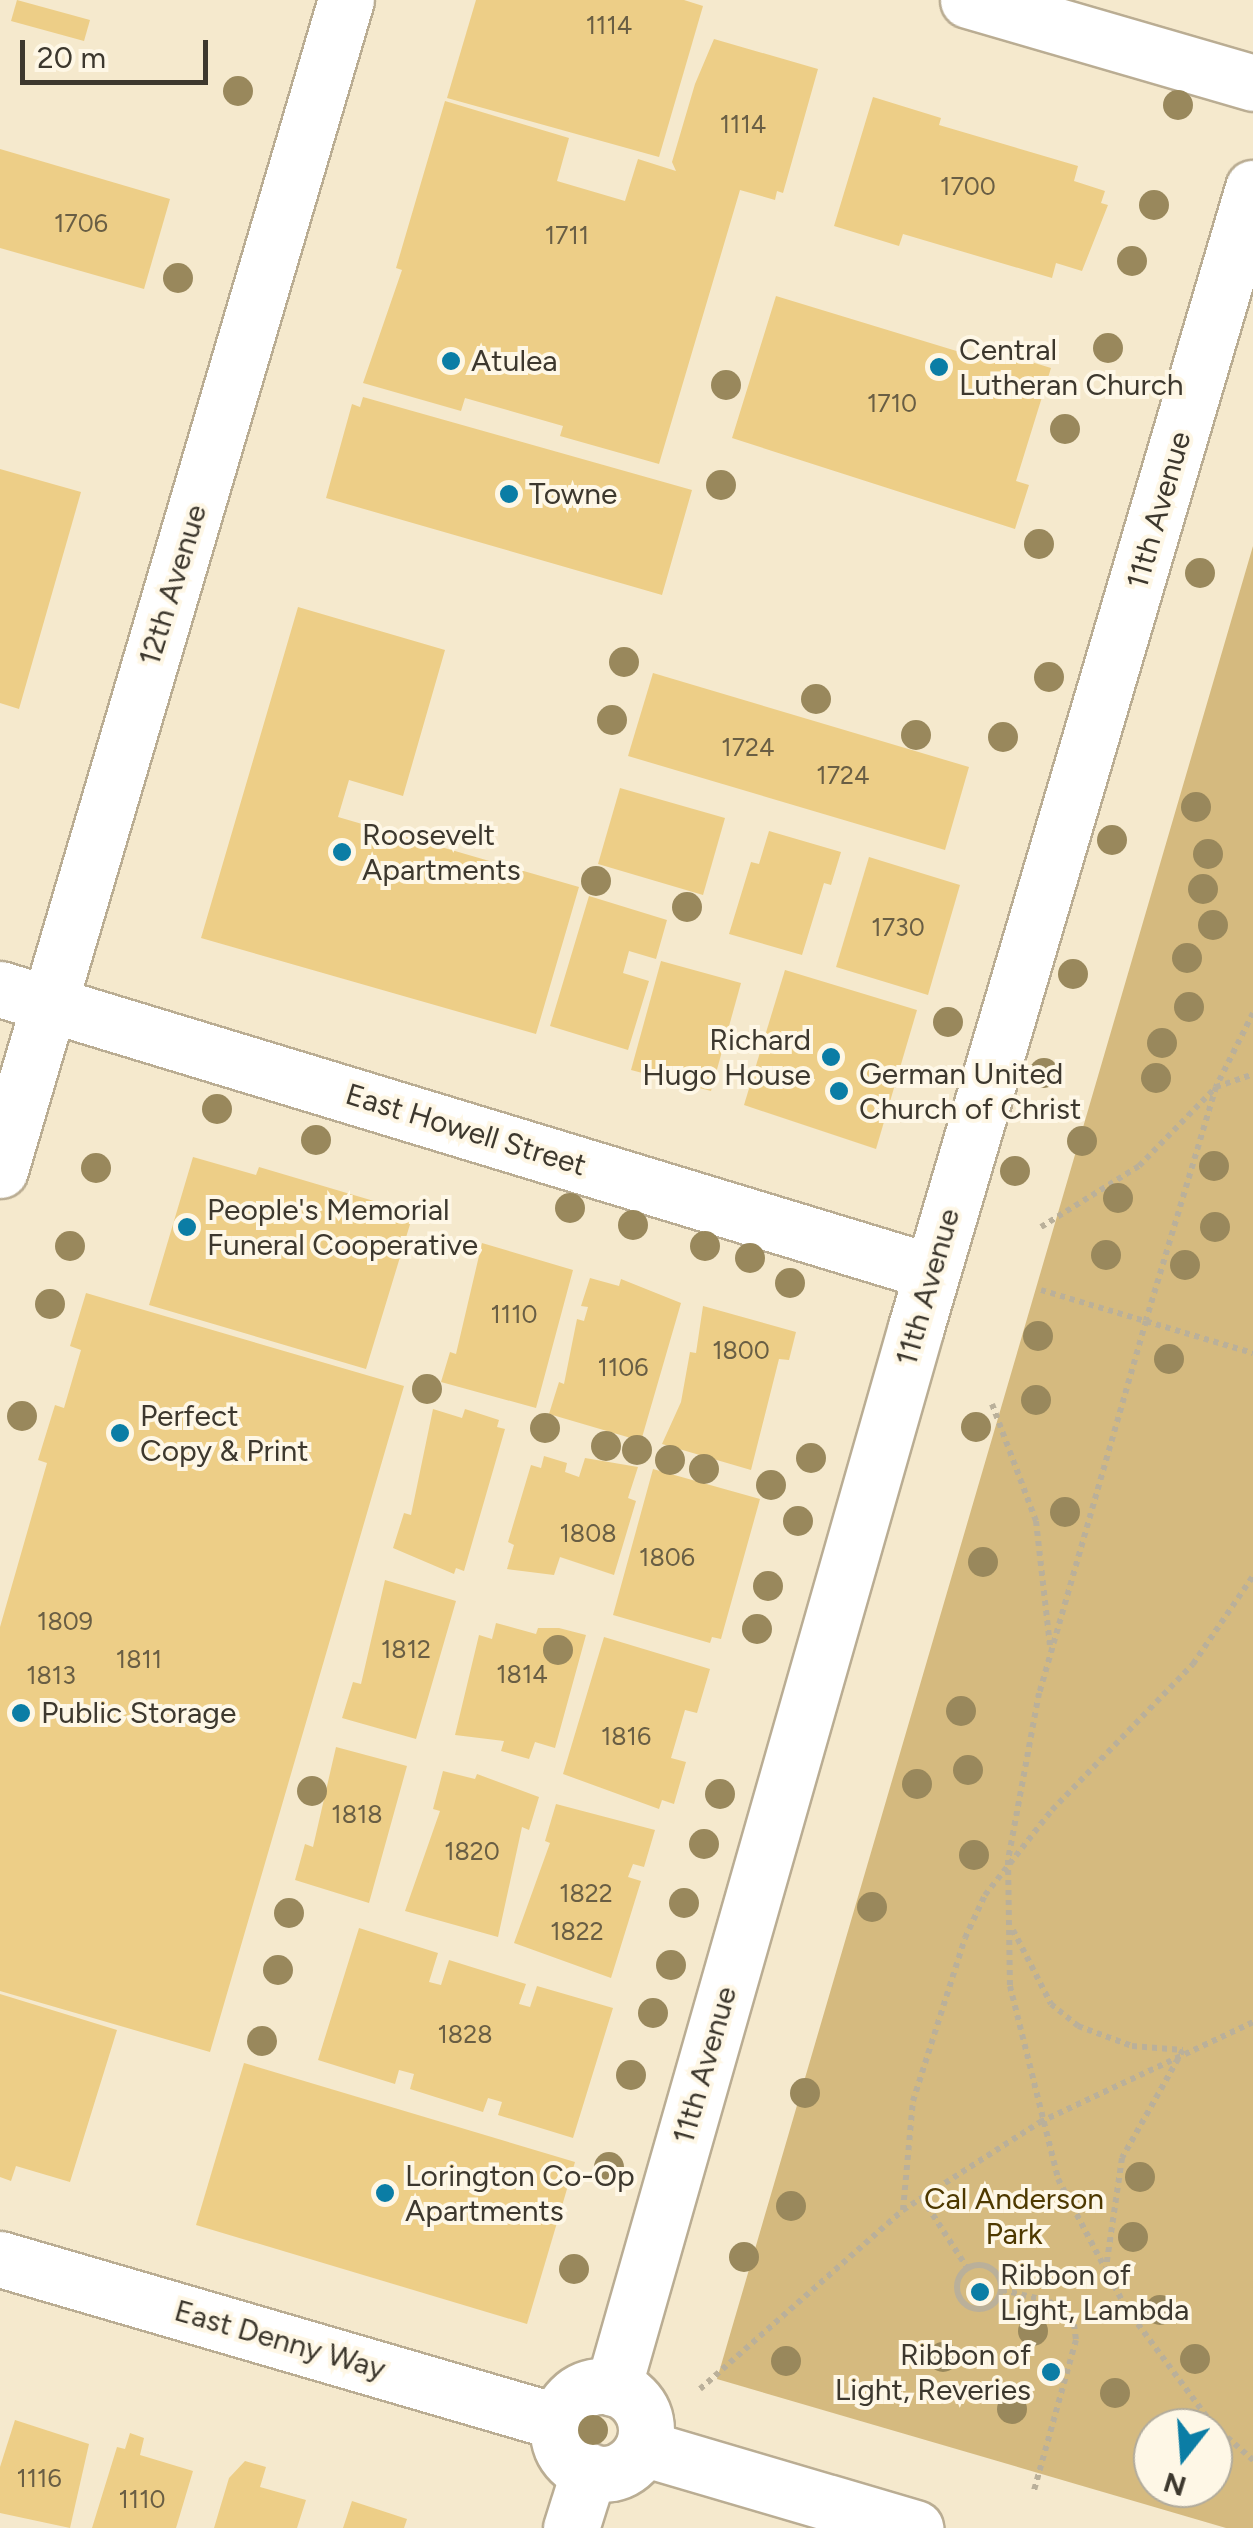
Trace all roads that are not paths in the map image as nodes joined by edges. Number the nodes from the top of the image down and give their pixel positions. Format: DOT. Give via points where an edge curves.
graph roads {
  1 [pos="346,0"];
  2 [pos="968,0"];
  3 [pos="1253,84"];
  4 [pos="1253,188"];
  5 [pos="24,996"];
  6 [pos="0,1170"];
  7 [pos="932,1272"];
  8 [pos="0,2259"];
  9 [pos="614,2388"];
  10 [pos="559,2422"];
  11 [pos="643,2448"];
  12 [pos="589,2471"];
  13 [pos="571,2528"];
  14 [pos="915,2528"];
  1 -- 5 [label="street, 12th Avenue"];
  2 -- 3 [label="street"];
  4 -- 7 [label="street, 11th Avenue"];
  5 -- 6 [label="street, 12th Avenue"];
  5 -- 7 [label="street, East Howell Street"];
  7 -- 9 [label="street, 11th Avenue"];
  8 -- 10 [label="street, East Denny Way"];
  9 -- 10 [label="street" via="583,2390"];
  9 -- 11 [label="street" via="639,2404"];
  10 -- 12 [label="street" via="563,2450"];
  11 -- 12 [label="street" via="622,2470"];
  11 -- 14 [label="street"];
  12 -- 13 [label="street"];
}
